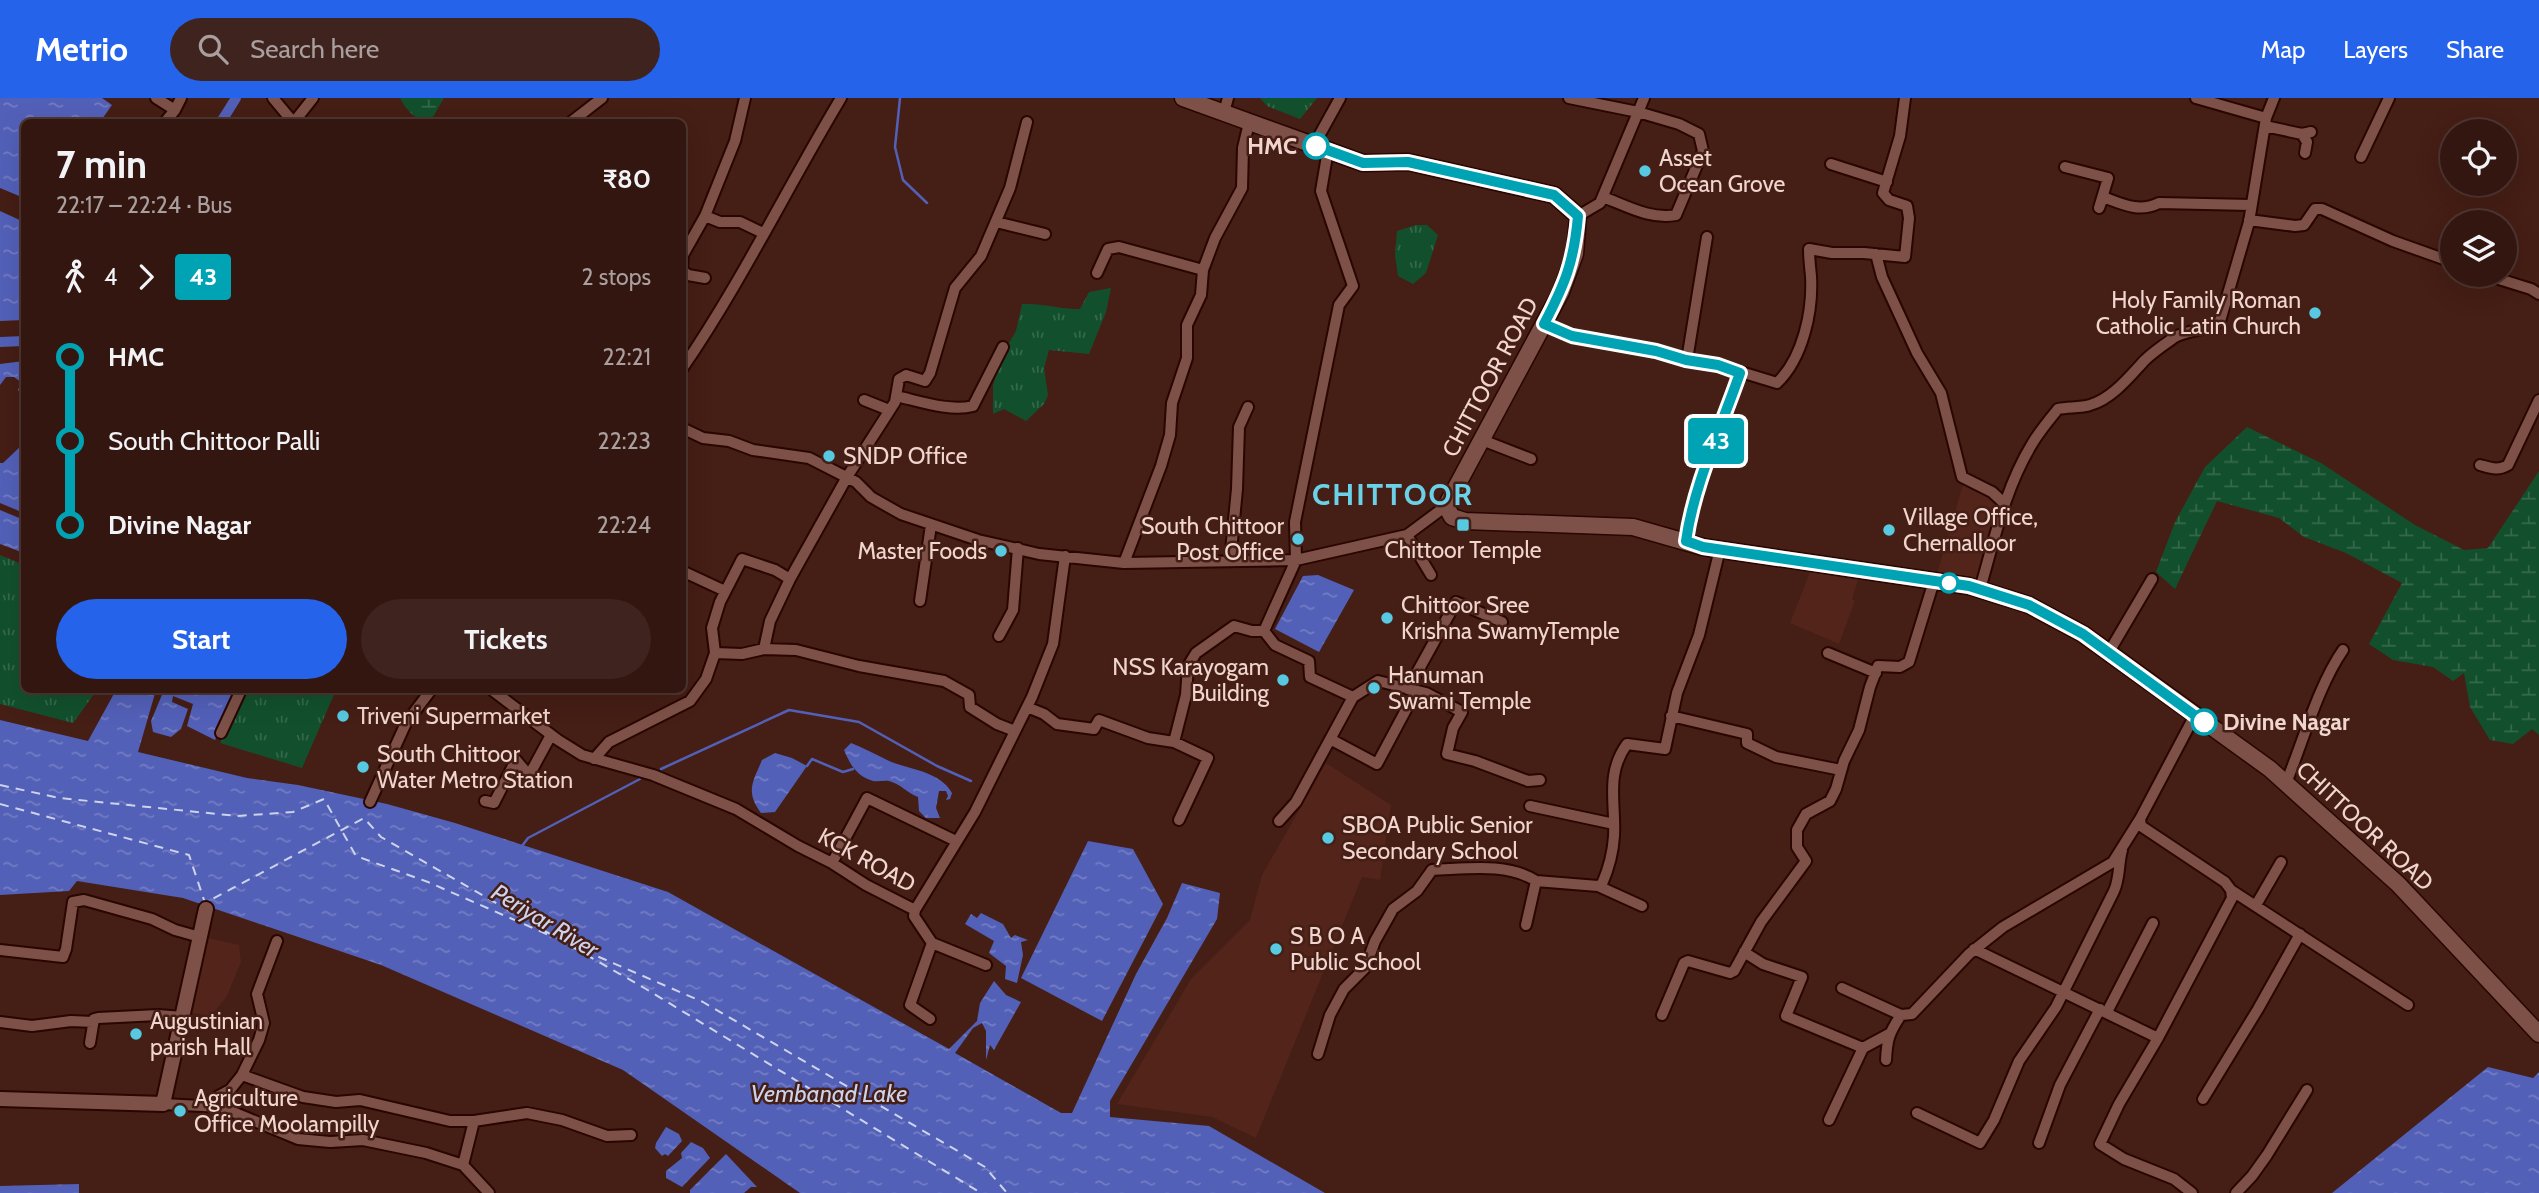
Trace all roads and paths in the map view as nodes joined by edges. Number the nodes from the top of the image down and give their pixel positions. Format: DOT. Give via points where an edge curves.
graph roads {
  1 [pos="156,98"];
  2 [pos="181,98"];
  3 [pos="273,98"];
  4 [pos="313,98"];
  5 [pos="602,98"];
  6 [pos="745,98"];
  7 [pos="841,98"];
  8 [pos="1183,98"];
  9 [pos="1339,98"];
  10 [pos="1569,98"];
  11 [pos="1644,98"];
  12 [pos="1905,98"];
  13 [pos="2196,98"];
  14 [pos="2274,98"];
  15 [pos="2389,98"];
  16 [pos="1611,102"];
  17 [pos="1226,105"];
  18 [pos="175,110"];
  19 [pos="1638,112"];
  20 [pos="168,119"];
  21 [pos="291,119"];
  22 [pos="296,119"];
  23 [pos="575,119"];
  24 [pos="1027,122"];
  25 [pos="2265,122"];
  26 [pos="1249,123"];
  27 [pos="1321,148"];
  28 [pos="2305,153"];
  29 [pos="2361,157"];
  30 [pos="1831,164"];
  31 [pos="2064,167"];
  32 [pos="1887,182"];
  33 [pos="1603,197"];
  34 [pos="2251,205"];
  35 [pos="705,216"];
  36 [pos="1578,216"];
  37 [pos="2249,220"];
  38 [pos="996,222"];
  39 [pos="763,233"];
  40 [pos="1045,234"];
  41 [pos="1707,237"];
  42 [pos="686,250"];
  43 [pos="1876,254"];
  44 [pos="2440,258"];
  45 [pos="1203,270"];
  46 [pos="686,273"];
  47 [pos="1097,273"];
  48 [pos="705,278"];
  49 [pos="2517,285"];
  50 [pos="2539,294"];
  51 [pos="1544,324"];
  52 [pos="1003,347"];
  53 [pos="1686,360"];
  54 [pos="686,363"];
  55 [pos="1740,373"];
  56 [pos="896,396"];
  57 [pos="864,400"];
  58 [pos="2539,400"];
  59 [pos="1248,407"];
  60 [pos="889,410"];
  61 [pos="686,430"];
  62 [pos="1482,440"];
  63 [pos="1531,459"];
  64 [pos="2480,465"];
  65 [pos="847,477"];
  66 [pos="2005,503"];
  67 [pos="1446,506"];
  68 [pos="931,525"];
  69 [pos="1407,536"];
  70 [pos="1686,541"];
  71 [pos="1018,548"];
  72 [pos="1720,549"];
  73 [pos="1065,556"];
  74 [pos="1296,560"];
  75 [pos="1230,561"];
  76 [pos="1124,563"];
  77 [pos="686,573"];
  78 [pos="1431,575"];
  79 [pos="790,579"];
  80 [pos="2152,579"];
  81 [pos="1934,581"];
  82 [pos="1980,590"];
  83 [pos="725,592"];
  84 [pos="920,601"];
  85 [pos="1502,622"];
  86 [pos="1264,631"];
  87 [pos="999,636"];
  88 [pos="764,649"];
  89 [pos="2343,650"];
  90 [pos="2109,652"];
  91 [pos="715,653"];
  92 [pos="1828,653"];
  93 [pos="1876,673"];
  94 [pos="1412,690"];
  95 [pos="240,693"];
  96 [pos="428,693"];
  97 [pos="496,693"];
  98 [pos="1353,697"];
  99 [pos="1027,707"];
  100 [pos="2195,715"];
  101 [pos="1671,716"];
  102 [pos="1015,731"];
  103 [pos="221,733"];
  104 [pos="551,735"];
  105 [pos="1330,739"];
  106 [pos="1174,742"];
  107 [pos="594,759"];
  108 [pos="1841,770"];
  109 [pos="1540,780"];
  110 [pos="2286,783"];
  111 [pos="485,801"];
  112 [pos="370,802"];
  113 [pos="1530,806"];
  114 [pos="2140,819"];
  115 [pos="1179,820"];
  116 [pos="1279,821"];
  117 [pos="1614,824"];
  118 [pos="956,841"];
  119 [pos="2122,850"];
  120 [pos="2281,862"];
  121 [pos="832,863"];
  122 [pos="1536,881"];
  123 [pos="1598,886"];
  124 [pos="2231,890"];
  125 [pos="2256,905"];
  126 [pos="1642,906"];
  127 [pos="206,909"];
  128 [pos="915,910"];
  129 [pos="2152,923"];
  130 [pos="1526,925"];
  131 [pos="2300,934"];
  132 [pos="200,937"];
  133 [pos="277,941"];
  134 [pos="932,943"];
  135 [pos="1974,949"];
  136 [pos="0,950"];
  137 [pos="1744,952"];
  138 [pos="986,965"];
  139 [pos="1842,988"];
  140 [pos="2062,991"];
  141 [pos="2408,1005"];
  142 [pos="2104,1011"];
  143 [pos="1662,1015"];
  144 [pos="1900,1015"];
  145 [pos="182,1017"];
  146 [pos="930,1019"];
  147 [pos="0,1022"];
  148 [pos="93,1022"];
  149 [pos="1889,1034"];
  150 [pos="2539,1034"];
  151 [pos="2158,1038"];
  152 [pos="90,1043"];
  153 [pos="1863,1048"];
  154 [pos="1318,1054"];
  155 [pos="1886,1060"];
  156 [pos="242,1075"];
  157 [pos="2307,1090"];
  158 [pos="2203,1099"];
  159 [pos="0,1100"];
  160 [pos="163,1104"];
  161 [pos="202,1106"];
  162 [pos="1917,1113"];
  163 [pos="1829,1120"];
  164 [pos="474,1121"];
  165 [pos="631,1135"];
  166 [pos="2039,1143"];
  167 [pos="463,1165"];
  168 [pos="489,1193"];
  169 [pos="2192,1193"];
  170 [pos="2236,1193"];
  1 -- 18 [label="street"];
  2 -- 18 [label="street"];
  3 -- 21 [label="street"];
  4 -- 22 [label="street"];
  5 -- 23 [label="street"];
  6 -- 35 [label="street" via="735,141"];
  7 -- 39 [label="street"];
  8 -- 17 [label="main road"];
  9 -- 27 [label="street"];
  10 -- 16 [label="street"];
  11 -- 19 [label="street"];
  12 -- 32 [label="street"];
  13 -- 25 [label="street"];
  14 -- 25 [label="street"];
  15 -- 29 [label="street"];
  16 -- 19 [label="street"];
  17 -- 26 [label="main road"];
  18 -- 20 [label="street"];
  19 -- 33 [label="street"];
  19 -- 33 [label="street" via="1699,134 1703,151 1676,215 1652,215"];
  24 -- 38 [label="street"];
  25 -- 28 [label="street" via="2306,133"];
  25 -- 34 [label="street"];
  26 -- 27 [label="main road"];
  26 -- 45 [label="street" via="1242,187"];
  27 -- 36 [label="main road" via="1363,163 1408,162 1554,195"];
  27 -- 74 [label="street" via="1321,191 1353,286 1339,305 1294,522"];
  30 -- 32 [label="street"];
  31 -- 34 [label="street" via="2108,178 2099,208 2103,197 2133,208"];
  32 -- 43 [label="street" via="1883,193 1907,206 1905,257"];
  33 -- 36 [label="street"];
  34 -- 37 [label="street"];
  35 -- 39 [label="street" via="740,222"];
  35 -- 42 [label="street"];
  36 -- 51 [label="main road, CHITTOOR ROAD" via="1574,254"];
  37 -- 44 [label="street" via="2304,225 2315,209 2322,209"];
  37 -- 66 [label="street" via="2220,321 2176,337 2091,405 2058,408 2031,444"];
  38 -- 40 [label="street"];
  38 -- 56 [label="street" via="981,256 955,288 930,373 925,381 906,375 899,379"];
  39 -- 54 [label="street"];
  41 -- 53 [label="street"];
  43 -- 55 [label="street" via="1810,249 1808,316 1789,369 1777,383"];
  43 -- 66 [label="street" via="1917,353 1941,393 1962,477"];
  45 -- 47 [label="street" via="1119,247 1108,249"];
  45 -- 76 [label="street" via="1201,295 1187,325 1188,358 1172,403 1170,435"];
  46 -- 48 [label="street"];
  49 -- 50 [label="street"];
  51 -- 53 [label="street" via="1572,336"];
  51 -- 62 [label="main road, CHITTOOR ROAD"];
  52 -- 56 [label="street" via="973,406 951,407"];
  53 -- 55 [label="street"];
  55 -- 70 [label="street" via="1699,488"];
  56 -- 60 [label="street"];
  57 -- 60 [label="street"];
  58 -- 64 [label="street" via="2508,465 2501,469"];
  59 -- 75 [label="street" via="1240,427"];
  60 -- 65 [label="street"];
  61 -- 65 [label="street" via="753,450 809,458"];
  62 -- 63 [label="street"];
  62 -- 67 [label="main road, CHITTOOR ROAD"];
  65 -- 68 [label="street" via="891,509"];
  65 -- 79 [label="street"];
  66 -- 82 [label="street"];
  67 -- 69 [label="street"];
  67 -- 70 [label="main road, CHITTOOR ROAD" via="1452,517 1465,521 1633,527"];
  68 -- 71 [label="street"];
  68 -- 84 [label="street"];
  69 -- 74 [label="street"];
  69 -- 78 [label="street"];
  70 -- 72 [label="main road, CHITTOOR ROAD"];
  71 -- 73 [label="street"];
  71 -- 87 [label="street" via="1013,610"];
  72 -- 81 [label="main road, CHITTOOR ROAD"];
  72 -- 101 [label="street" via="1699,635"];
  73 -- 76 [label="street"];
  73 -- 99 [label="street, KCK ROAD" via="1053,644"];
  74 -- 75 [label="street"];
  74 -- 86 [label="street"];
  75 -- 76 [label="street"];
  77 -- 83 [label="street"];
  79 -- 83 [label="street" via="742,559"];
  79 -- 88 [label="street" via="770,621"];
  80 -- 90 [label="street"];
  81 -- 82 [label="main road, CHITTOOR ROAD"];
  81 -- 93 [label="street" via="1909,662 1900,667 1878,666"];
  82 -- 90 [label="main road, CHITTOOR ROAD" via="2029,605"];
  83 -- 91 [label="street" via="712,628"];
  85 -- 94 [label="street" via="1456,602"];
  86 -- 98 [label="street" via="1275,645 1309,661 1310,677"];
  86 -- 106 [label="street" via="1234,626 1196,653 1188,666"];
  88 -- 91 [label="street"];
  88 -- 102 [label="street" via="796,650 944,681 969,695 970,707"];
  89 -- 110 [label="street"];
  90 -- 100 [label="main road, CHITTOOR ROAD"];
  91 -- 107 [label="street" via="706,679 690,701 609,742"];
  92 -- 93 [label="street"];
  93 -- 108 [label="street"];
  94 -- 98 [label="street" via="1378,681"];
  94 -- 105 [label="street" via="1377,764"];
  94 -- 109 [label="street" via="1462,712 1447,754 1528,781"];
  95 -- 103 [label="street"];
  96 -- 112 [label="street" via="406,723"];
  97 -- 104 [label="street, KCK ROAD"];
  98 -- 105 [label="street"];
  99 -- 102 [label="street, KCK ROAD"];
  99 -- 106 [label="street" via="1057,724 1094,729 1099,720"];
  100 -- 110 [label="main road, CHITTOOR ROAD"];
  100 -- 114 [label="street"];
  101 -- 108 [label="street" via="1747,734 1747,743 1776,757"];
  101 -- 117 [label="street" via="1665,748 1624,747 1612,787"];
  102 -- 118 [label="street, KCK ROAD"];
  104 -- 107 [label="street, KCK ROAD"];
  104 -- 111 [label="street" via="532,770 527,773 516,760 494,803"];
  105 -- 116 [label="street" via="1296,802"];
  106 -- 115 [label="street" via="1208,758"];
  107 -- 121 [label="street, KCK ROAD" via="650,774 736,809"];
  108 -- 137 [label="street" via="1830,801 1806,814 1797,830 1797,847 1805,861"];
  110 -- 150 [label="main road, CHITTOOR ROAD" via="2398,884"];
  113 -- 117 [label="street"];
  114 -- 119 [label="street"];
  114 -- 124 [label="street" via="2148,832"];
  117 -- 123 [label="street" via="1612,855"];
  118 -- 121 [label="street" via="867,798"];
  118 -- 128 [label="street, KCK ROAD"];
  119 -- 135 [label="street" via="2113,862"];
  119 -- 140 [label="street" via="2119,881"];
  120 -- 125 [label="street"];
  121 -- 128 [label="street, KCK ROAD"];
  122 -- 123 [label="street"];
  122 -- 130 [label="street"];
  122 -- 154 [label="street" via="1523,873 1499,870 1432,870 1417,891 1393,909 1365,968 1344,989 1330,1015"];
  123 -- 126 [label="street"];
  124 -- 125 [label="street"];
  124 -- 151 [label="street" via="2232,898"];
  125 -- 131 [label="street"];
  127 -- 132 [label="street"];
  128 -- 134 [label="street" via="914,916"];
  129 -- 142 [label="street"];
  131 -- 141 [label="street"];
  131 -- 158 [label="street"];
  132 -- 136 [label="street" via="84,900 72,902 63,957"];
  132 -- 145 [label="street"];
  133 -- 156 [label="street" via="257,994 264,1023"];
  134 -- 138 [label="street"];
  134 -- 146 [label="street" via="911,1005"];
  135 -- 140 [label="street"];
  135 -- 144 [label="street" via="1912,1014"];
  137 -- 143 [label="street" via="1730,973 1684,963"];
  137 -- 153 [label="street" via="1802,977 1786,1016"];
  139 -- 144 [label="street"];
  140 -- 142 [label="street"];
  140 -- 162 [label="street" via="2019,1061 1980,1143"];
  142 -- 151 [label="street"];
  142 -- 166 [label="street" via="2060,1085"];
  144 -- 149 [label="street"];
  145 -- 148 [label="street" via="98,1017"];
  145 -- 160 [label="street"];
  147 -- 148 [label="street" via="32,1026"];
  148 -- 152 [label="street"];
  149 -- 153 [label="street"];
  149 -- 155 [label="street"];
  151 -- 169 [label="street" via="2100,1144 2174,1179"];
  153 -- 163 [label="street"];
  156 -- 161 [label="street" via="230,1090"];
  156 -- 164 [label="street" via="303,1097 359,1100 450,1121"];
  157 -- 170 [label="street" via="2267,1155"];
  159 -- 160 [label="street"];
  160 -- 161 [label="street"];
  161 -- 167 [label="street" via="220,1107 298,1139 363,1140"];
  164 -- 165 [label="street" via="527,1113 607,1136"];
  164 -- 167 [label="street"];
  167 -- 168 [label="street"];
}
